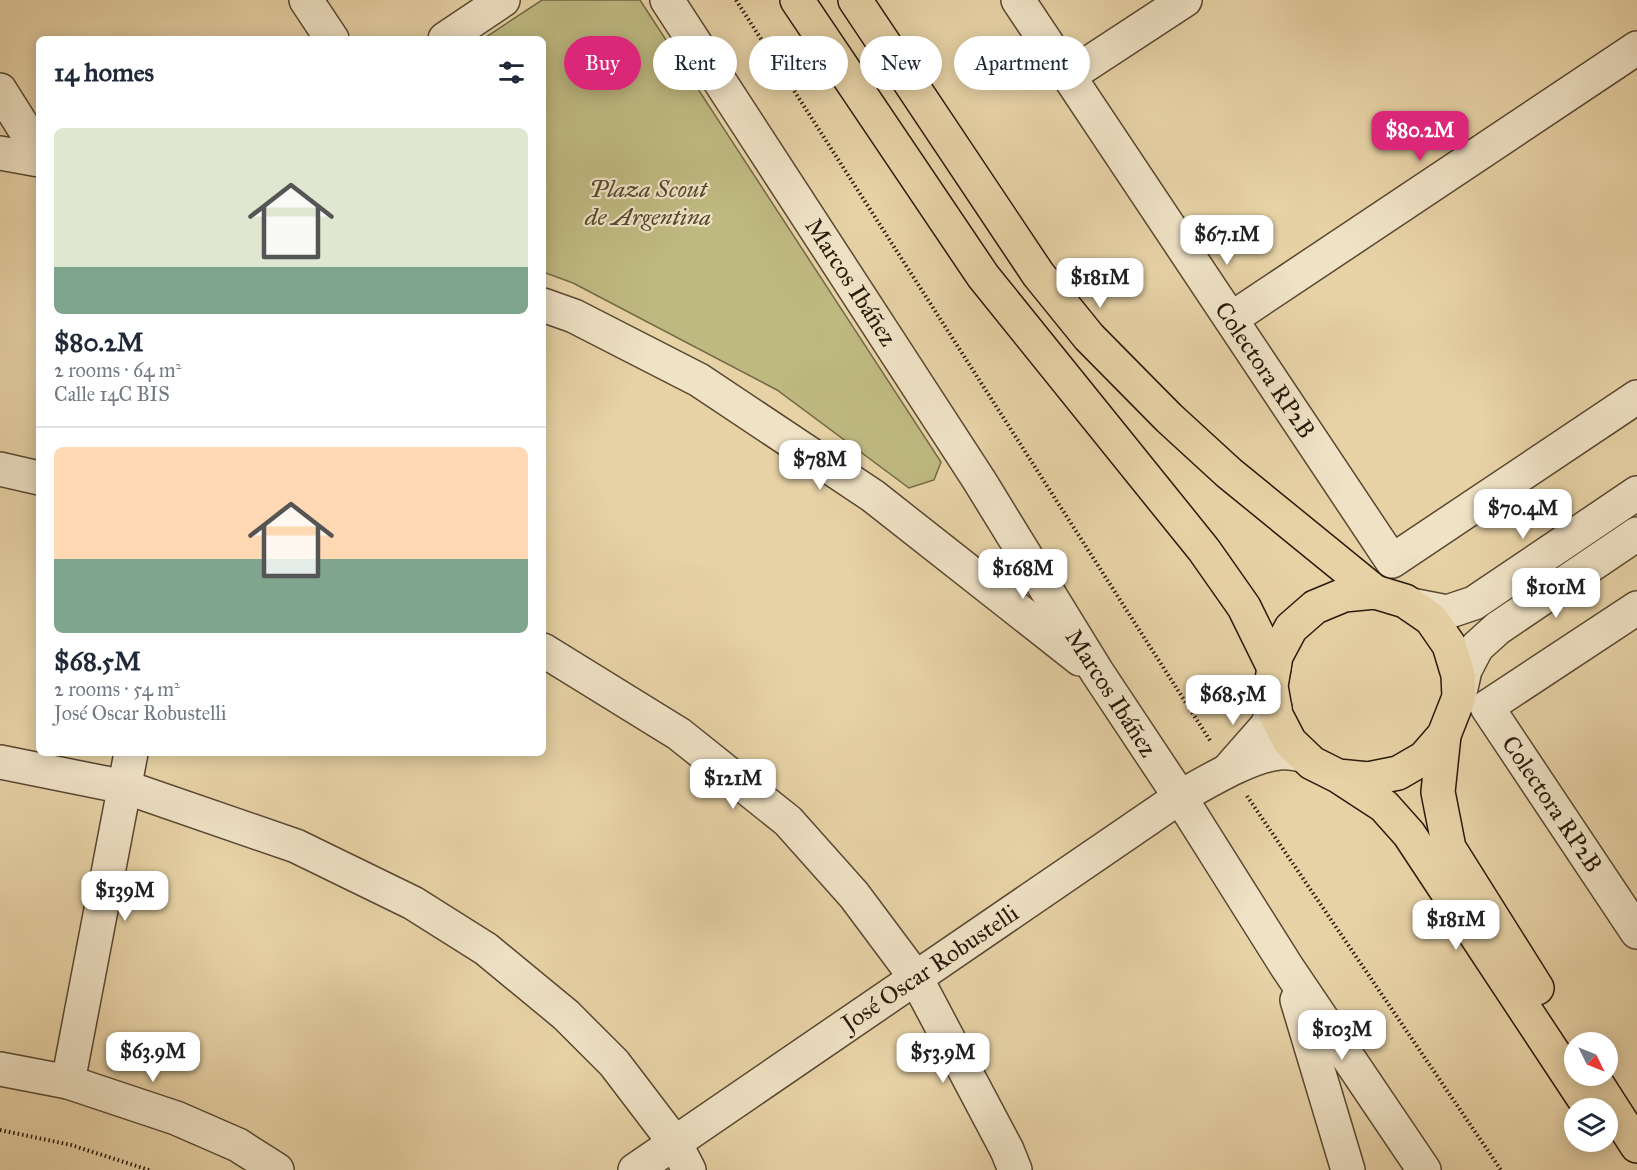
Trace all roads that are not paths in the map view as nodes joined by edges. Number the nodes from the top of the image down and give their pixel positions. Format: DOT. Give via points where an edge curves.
graph roads {
  1 [pos="306,0"];
  2 [pos="503,0"];
  3 [pos="667,0"];
  4 [pos="797,0"];
  5 [pos="855,0"];
  6 [pos="1018,0"];
  7 [pos="1185,0"];
  8 [pos="330,36"];
  9 [pos="449,36"];
  10 [pos="1042,36"];
  11 [pos="1637,48"];
  12 [pos="1090,62"];
  13 [pos="0,90"];
  14 [pos="1078,90"];
  15 [pos="36,147"];
  16 [pos="0,153"];
  17 [pos="36,159"];
  18 [pos="546,305"];
  19 [pos="1231,319"];
  20 [pos="1637,397"];
  21 [pos="0,469"];
  22 [pos="36,477"];
  23 [pos="1637,493"];
  24 [pos="1637,534"];
  25 [pos="1375,592"];
  26 [pos="1411,605"];
  27 [pos="1637,608"];
  28 [pos="546,652"];
  29 [pos="1274,668"];
  30 [pos="1096,672"];
  31 [pos="1473,702"];
  32 [pos="1275,708"];
  33 [pos="1444,735"];
  34 [pos="1303,755"];
  35 [pos="130,756"];
  36 [pos="0,762"];
  37 [pos="1229,770"];
  38 [pos="1338,776"];
  39 [pos="125,787"];
  40 [pos="1179,797"];
  41 [pos="1637,932"];
  42 [pos="1287,967"];
  43 [pos="916,978"];
  44 [pos="1565,1032"];
  45 [pos="0,1068"];
  46 [pos="68,1082"];
  47 [pos="1598,1086"];
  48 [pos="1583,1098"];
  49 [pos="1637,1146"];
  50 [pos="1618,1151"];
  51 [pos="682,1156"];
  52 [pos="278,1170"];
  53 [pos="635,1170"];
  54 [pos="1016,1170"];
  55 [pos="1348,1170"];
  56 [pos="1424,1170"];
  57 [pos="1631,1170"];
  1 -- 8 [label="street"];
  2 -- 9 [label="street"];
  3 -- 30 [label="street, Marcos Ibáñez" via="979,480"];
  4 -- 29 [label="main road" via="983,276 1204,550 1244,607"];
  5 -- 25 [label="main road" via="1038,274 1089,337 1229,473"];
  6 -- 10 [label="street, Colectora RP2B"];
  7 -- 12 [label="street"];
  11 -- 19 [label="street"];
  13 -- 15 [label="street"];
  14 -- 19 [label="street, Colectora RP2B"];
  16 -- 17 [label="street"];
  18 -- 30 [label="street" via="699,380 873,496"];
  19 -- 20 [label="street, Colectora RP2B" via="1392,561"];
  21 -- 22 [label="street"];
  23 -- 26 [label="street" via="1474,603 1447,612"];
  24 -- 31 [label="street" via="1498,627 1478,647 1465,670"];
  25 -- 26 [label="main road"];
  25 -- 29 [label="main road" via="1344,595 1315,607 1291,628"];
  26 -- 31 [label="main road" via="1431,619 1449,645 1458,675"];
  27 -- 31 [label="street"];
  28 -- 43 [label="street" via="679,734 788,821 854,895"];
  29 -- 32 [label="main road" via="1271,686"];
  30 -- 40 [label="street, Marcos Ibáñez"];
  31 -- 33 [label="main road"];
  31 -- 41 [label="street, Colectora RP2B"];
  32 -- 34 [label="main road" via="1290,742"];
  32 -- 37 [label="street" via="1266,727"];
  33 -- 38 [label="main road" via="1424,758 1398,773 1368,779"];
  33 -- 44 [label="main road" via="1438,792 1449,848"];
  34 -- 37 [label="street" via="1280,753"];
  34 -- 38 [label="main road"];
  35 -- 39 [label="street"];
  36 -- 39 [label="street"];
  37 -- 40 [label="street, José Oscar Robustelli"];
  38 -- 48 [label="main road" via="1384,806 1409,834"];
  39 -- 46 [label="street"];
  39 -- 51 [label="street" via="296,846 413,903 486,949 566,1015 614,1063"];
  40 -- 42 [label="street, Marcos Ibáñez"];
  40 -- 43 [label="street, José Oscar Robustelli"];
  42 -- 55 [label="street"];
  42 -- 56 [label="street, Marcos Ibáñez"];
  43 -- 51 [label="street, José Oscar Robustelli"];
  43 -- 54 [label="street"];
  45 -- 46 [label="street"];
  46 -- 52 [label="street" via="177,1118 238,1145"];
  47 -- 49 [label="main road"];
  50 -- 57 [label="main road"];
  51 -- 53 [label="street, José Oscar Robustelli"];
}
